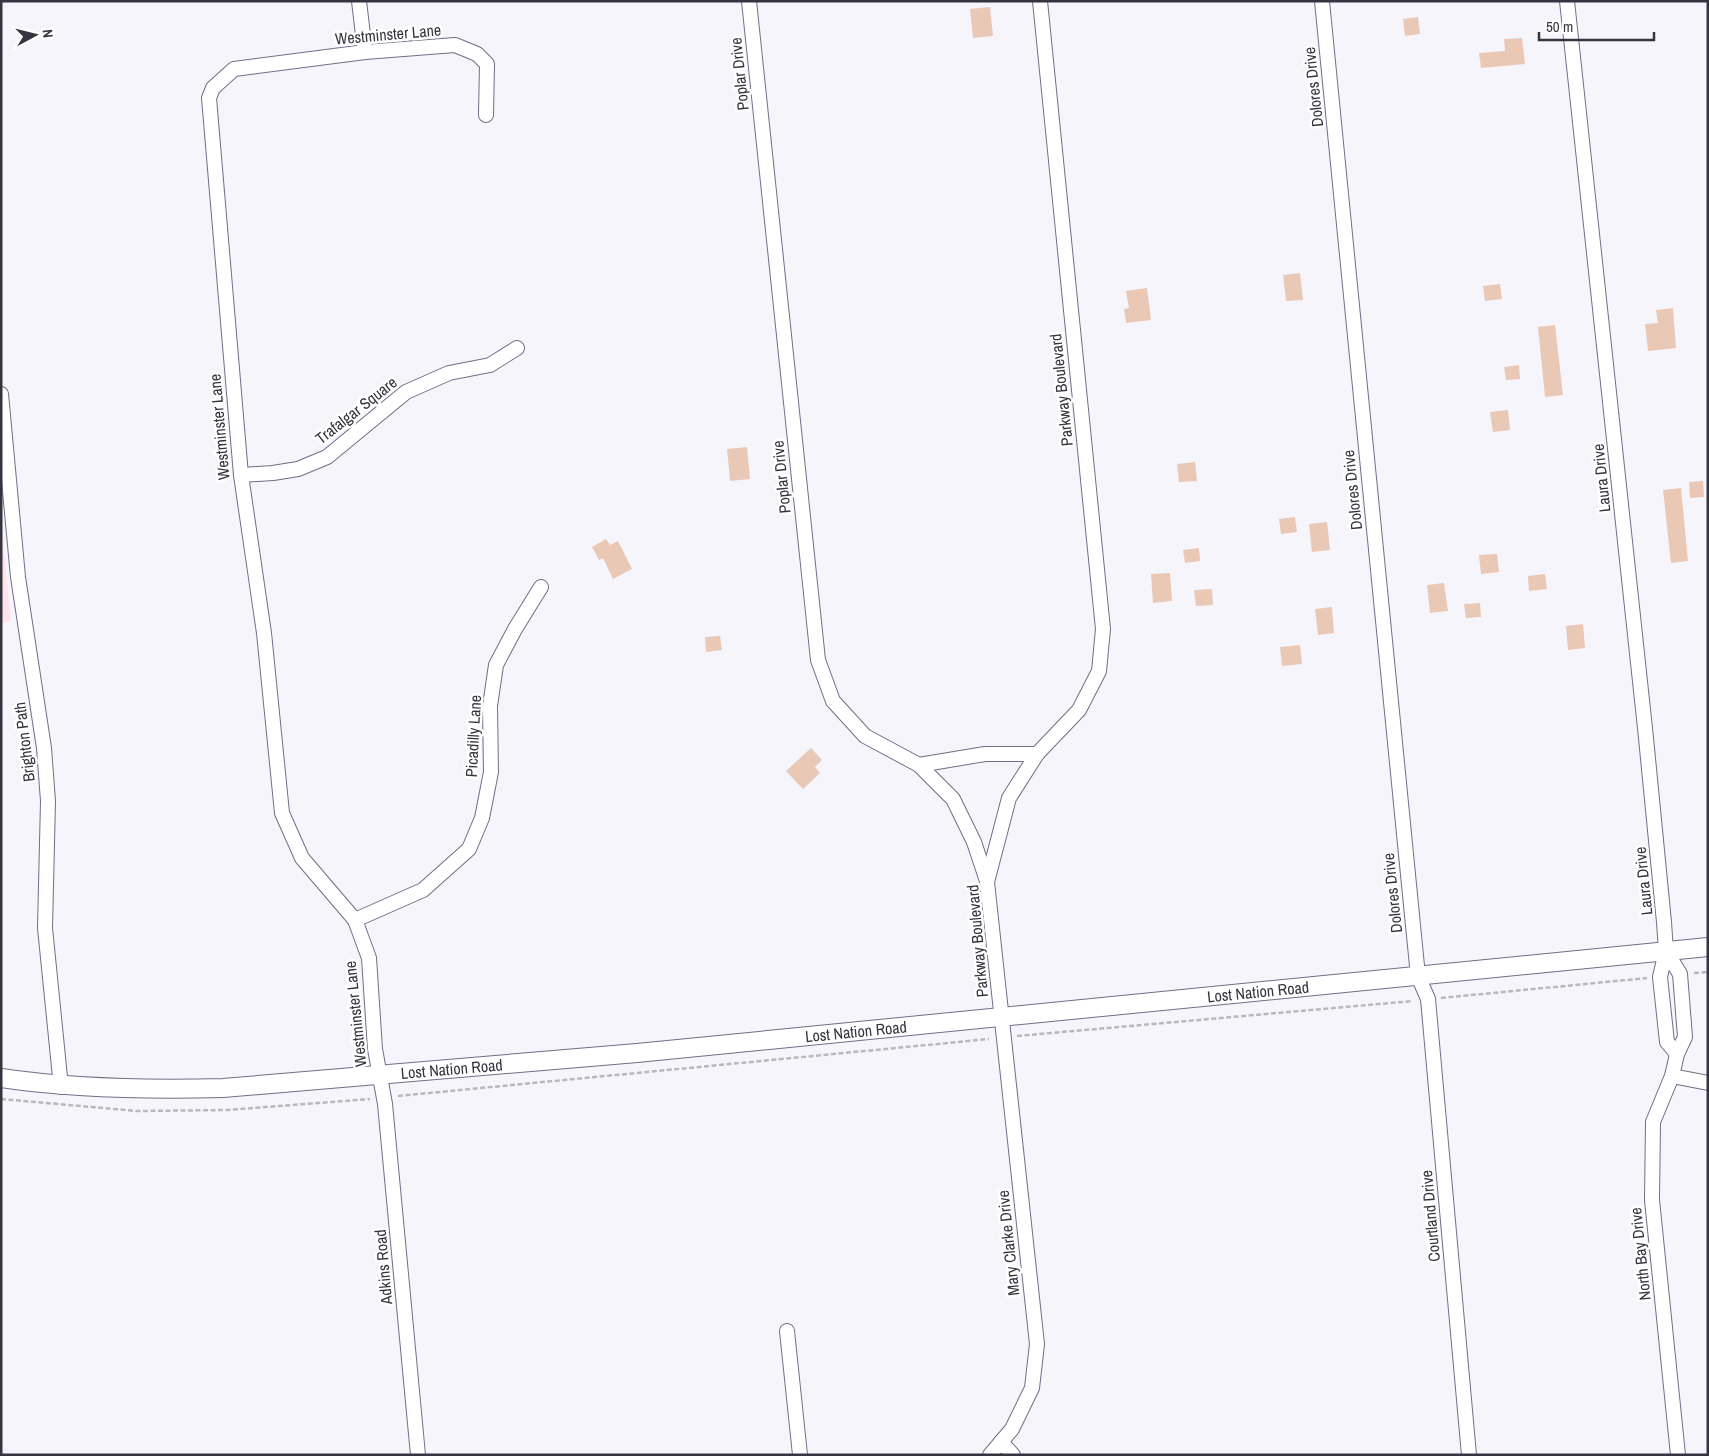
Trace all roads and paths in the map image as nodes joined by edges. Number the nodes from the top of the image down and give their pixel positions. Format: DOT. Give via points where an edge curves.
graph roads {
  1 [pos="359,1"];
  2 [pos="749,1"];
  3 [pos="1040,1"];
  4 [pos="1322,1"];
  5 [pos="1567,1"];
  6 [pos="365,52"];
  7 [pos="486,115"];
  8 [pos="517,348"];
  9 [pos="1,394"];
  10 [pos="241,475"];
  11 [pos="541,586"];
  12 [pos="1037,754"];
  13 [pos="919,765"];
  14 [pos="987,882"];
  15 [pos="355,920"];
  16 [pos="1708,947"];
  17 [pos="1666,951"];
  18 [pos="1708,972"];
  19 [pos="1680,974"];
  20 [pos="1418,976"];
  21 [pos="1660,977"];
  22 [pos="1428,999"];
  23 [pos="1001,1015"];
  24 [pos="1031,1035"];
  25 [pos="1677,1054"];
  26 [pos="380,1076"];
  27 [pos="1672,1076"];
  28 [pos="1,1078"];
  29 [pos="1708,1083"];
  30 [pos="61,1087"];
  31 [pos="787,1331"];
  32 [pos="1001,1442"];
  33 [pos="418,1455"];
  34 [pos="800,1455"];
  35 [pos="990,1455"];
  36 [pos="1013,1455"];
  37 [pos="1469,1455"];
  38 [pos="1678,1455"];
  1 -- 6 [label="street"];
  2 -- 13 [label="street, Poplar Drive" via="818,660 833,701 865,736"];
  3 -- 12 [label="street, Parkway Boulevard" via="1103,629 1098,671 1079,710"];
  4 -- 20 [label="street, Dolores Drive"];
  5 -- 17 [label="street, Laura Drive"];
  6 -- 7 [label="street, Westminster Lane" via="455,45 477,54 488,64"];
  6 -- 10 [label="street, Westminster Lane" via="234,70 213,88 209,98"];
  8 -- 10 [label="street, Trafalgar Square" via="490,365 450,373 406,392 327,457 298,469"];
  9 -- 30 [label="street, Brighton Path" via="18,577 44,748 48,801 45,928"];
  10 -- 15 [label="street, Westminster Lane" via="264,633 282,813 302,858"];
  11 -- 15 [label="street, Picadilly Lane" via="496,665 490,706 491,772 482,818 469,849 424,890"];
  12 -- 13 [label="street" via="985,754"];
  12 -- 14 [label="street, Parkway Boulevard" via="1009,798"];
  13 -- 14 [label="street, Poplar Drive" via="954,799 974,842"];
  14 -- 23 [label="street, Parkway Boulevard"];
  15 -- 26 [label="street, Westminster Lane" via="368,958"];
  16 -- 17 [label="street, Lost Nation Road"];
  17 -- 19 [label="street, North Bay Drive"];
  17 -- 20 [label="street, Lost Nation Road"];
  17 -- 21 [label="street"];
  18 -- 19 [label="path"];
  19 -- 25 [label="street, North Bay Drive" via="1685,1037"];
  20 -- 22 [label="street, Courtland Drive"];
  20 -- 23 [label="street, Lost Nation Road"];
  21 -- 22 [label="path"];
  21 -- 25 [label="street" via="1667,1042"];
  22 -- 24 [label="path"];
  22 -- 37 [label="street, Courtland Drive"];
  23 -- 26 [label="street, Lost Nation Road"];
  23 -- 32 [label="street, Mary Clarke Drive" via="1037,1344 1032,1388 1012,1429"];
  25 -- 27 [label="street, North Bay Drive"];
  26 -- 30 [label="street, Lost Nation Road" via="167,1090"];
  26 -- 33 [label="street, Adkins Road"];
  27 -- 29 [label="street"];
  27 -- 38 [label="street, North Bay Drive" via="1653,1122 1651,1171"];
  28 -- 30 [label="street, Lost Nation Road"];
  31 -- 34 [label="street"];
  32 -- 35 [label="street, Mary Clarke Drive"];
  32 -- 36 [label="street"];
}
